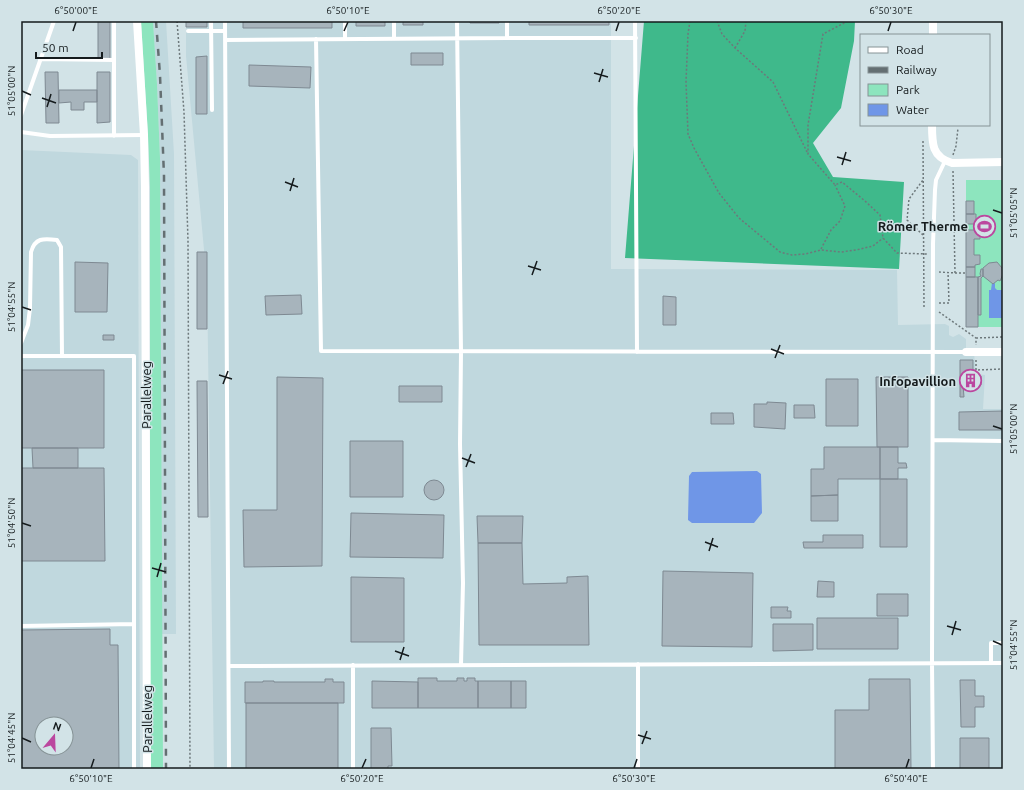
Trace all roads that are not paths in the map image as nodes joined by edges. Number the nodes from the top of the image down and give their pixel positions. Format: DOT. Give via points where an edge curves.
graph roads {
  1 [pos="54,21"];
  2 [pos="114,21"];
  3 [pos="137,21"];
  4 [pos="211,21"];
  5 [pos="225,21"];
  6 [pos="345,21"];
  7 [pos="394,21"];
  8 [pos="457,21"];
  9 [pos="507,21"];
  10 [pos="635,21"];
  11 [pos="933,21"];
  12 [pos="188,31"];
  13 [pos="211,31"];
  14 [pos="225,31"];
  15 [pos="933,34"];
  16 [pos="457,38"];
  17 [pos="508,38"];
  18 [pos="636,38"];
  19 [pos="316,39"];
  20 [pos="345,39"];
  21 [pos="394,39"];
  22 [pos="225,40"];
  23 [pos="40,59"];
  24 [pos="114,60"];
  25 [pos="212,110"];
  26 [pos="21,115"];
  27 [pos="932,126"];
  28 [pos="21,132"];
  29 [pos="114,136"];
  30 [pos="144,136"];
  31 [pos="949,162"];
  32 [pos="1003,162"];
  33 [pos="21,343"];
  34 [pos="461,352"];
  35 [pos="637,352"];
  36 [pos="934,352"];
  37 [pos="966,352"];
  38 [pos="1003,352"];
  39 [pos="21,356"];
  40 [pos="62,356"];
  41 [pos="932,440"];
  42 [pos="1003,441"];
  43 [pos="134,624"];
  44 [pos="21,626"];
  45 [pos="1003,643"];
  46 [pos="932,663"];
  47 [pos="991,663"];
  48 [pos="1003,663"];
  49 [pos="461,664"];
  50 [pos="638,664"];
  51 [pos="353,665"];
  52 [pos="229,666"];
  53 [pos="134,769"];
  54 [pos="147,769"];
  55 [pos="229,769"];
  56 [pos="353,769"];
  57 [pos="638,769"];
  58 [pos="933,769"];
  1 -- 23 [label="lane"];
  2 -- 24 [label="lane"];
  3 -- 30 [label="street, Parallelweg"];
  4 -- 13 [label="lane"];
  5 -- 14 [label="lane"];
  6 -- 20 [label="lane"];
  7 -- 21 [label="lane"];
  8 -- 16 [label="lane"];
  9 -- 17 [label="lane"];
  10 -- 18 [label="lane"];
  11 -- 15 [label="street"];
  12 -- 13 [label="lane"];
  13 -- 14 [label="lane"];
  13 -- 25 [label="lane"];
  14 -- 22 [label="lane"];
  16 -- 17 [label="lane"];
  16 -- 21 [label="lane"];
  16 -- 34 [label="lane"];
  17 -- 18 [label="lane"];
  18 -- 35 [label="lane"];
  19 -- 20 [label="lane"];
  19 -- 22 [label="lane"];
  19 -- 34 [label="lane" via="321,351"];
  20 -- 21 [label="lane"];
  22 -- 52 [label="lane"];
  23 -- 24 [label="lane"];
  23 -- 26 [label="lane"];
  24 -- 29 [label="lane"];
  27 -- 31 [label="street" via="933,147 938,155"];
  28 -- 29 [label="lane" via="50,136"];
  29 -- 30 [label="lane"];
  30 -- 54 [label="street, Parallelweg"];
  31 -- 32 [label="street"];
  31 -- 36 [label="lane" via="936,180 935,190"];
  33 -- 40 [label="lane" via="28,325 33,244 39,240 57,240 61,247"];
  34 -- 35 [label="lane"];
  34 -- 49 [label="lane"];
  35 -- 36 [label="lane"];
  36 -- 37 [label="lane"];
  36 -- 41 [label="lane"];
  37 -- 38 [label="street"];
  39 -- 40 [label="lane"];
  40 -- 43 [label="lane" via="134,356"];
  41 -- 42 [label="lane"];
  41 -- 46 [label="lane"];
  43 -- 44 [label="lane"];
  43 -- 53 [label="lane"];
  45 -- 47 [label="lane" via="991,643"];
  46 -- 47 [label="lane"];
  46 -- 50 [label="lane"];
  46 -- 58 [label="lane"];
  47 -- 48 [label="lane"];
  49 -- 50 [label="lane"];
  49 -- 51 [label="lane"];
  50 -- 57 [label="lane"];
  51 -- 52 [label="lane"];
  51 -- 56 [label="lane"];
  52 -- 55 [label="lane"];
}
